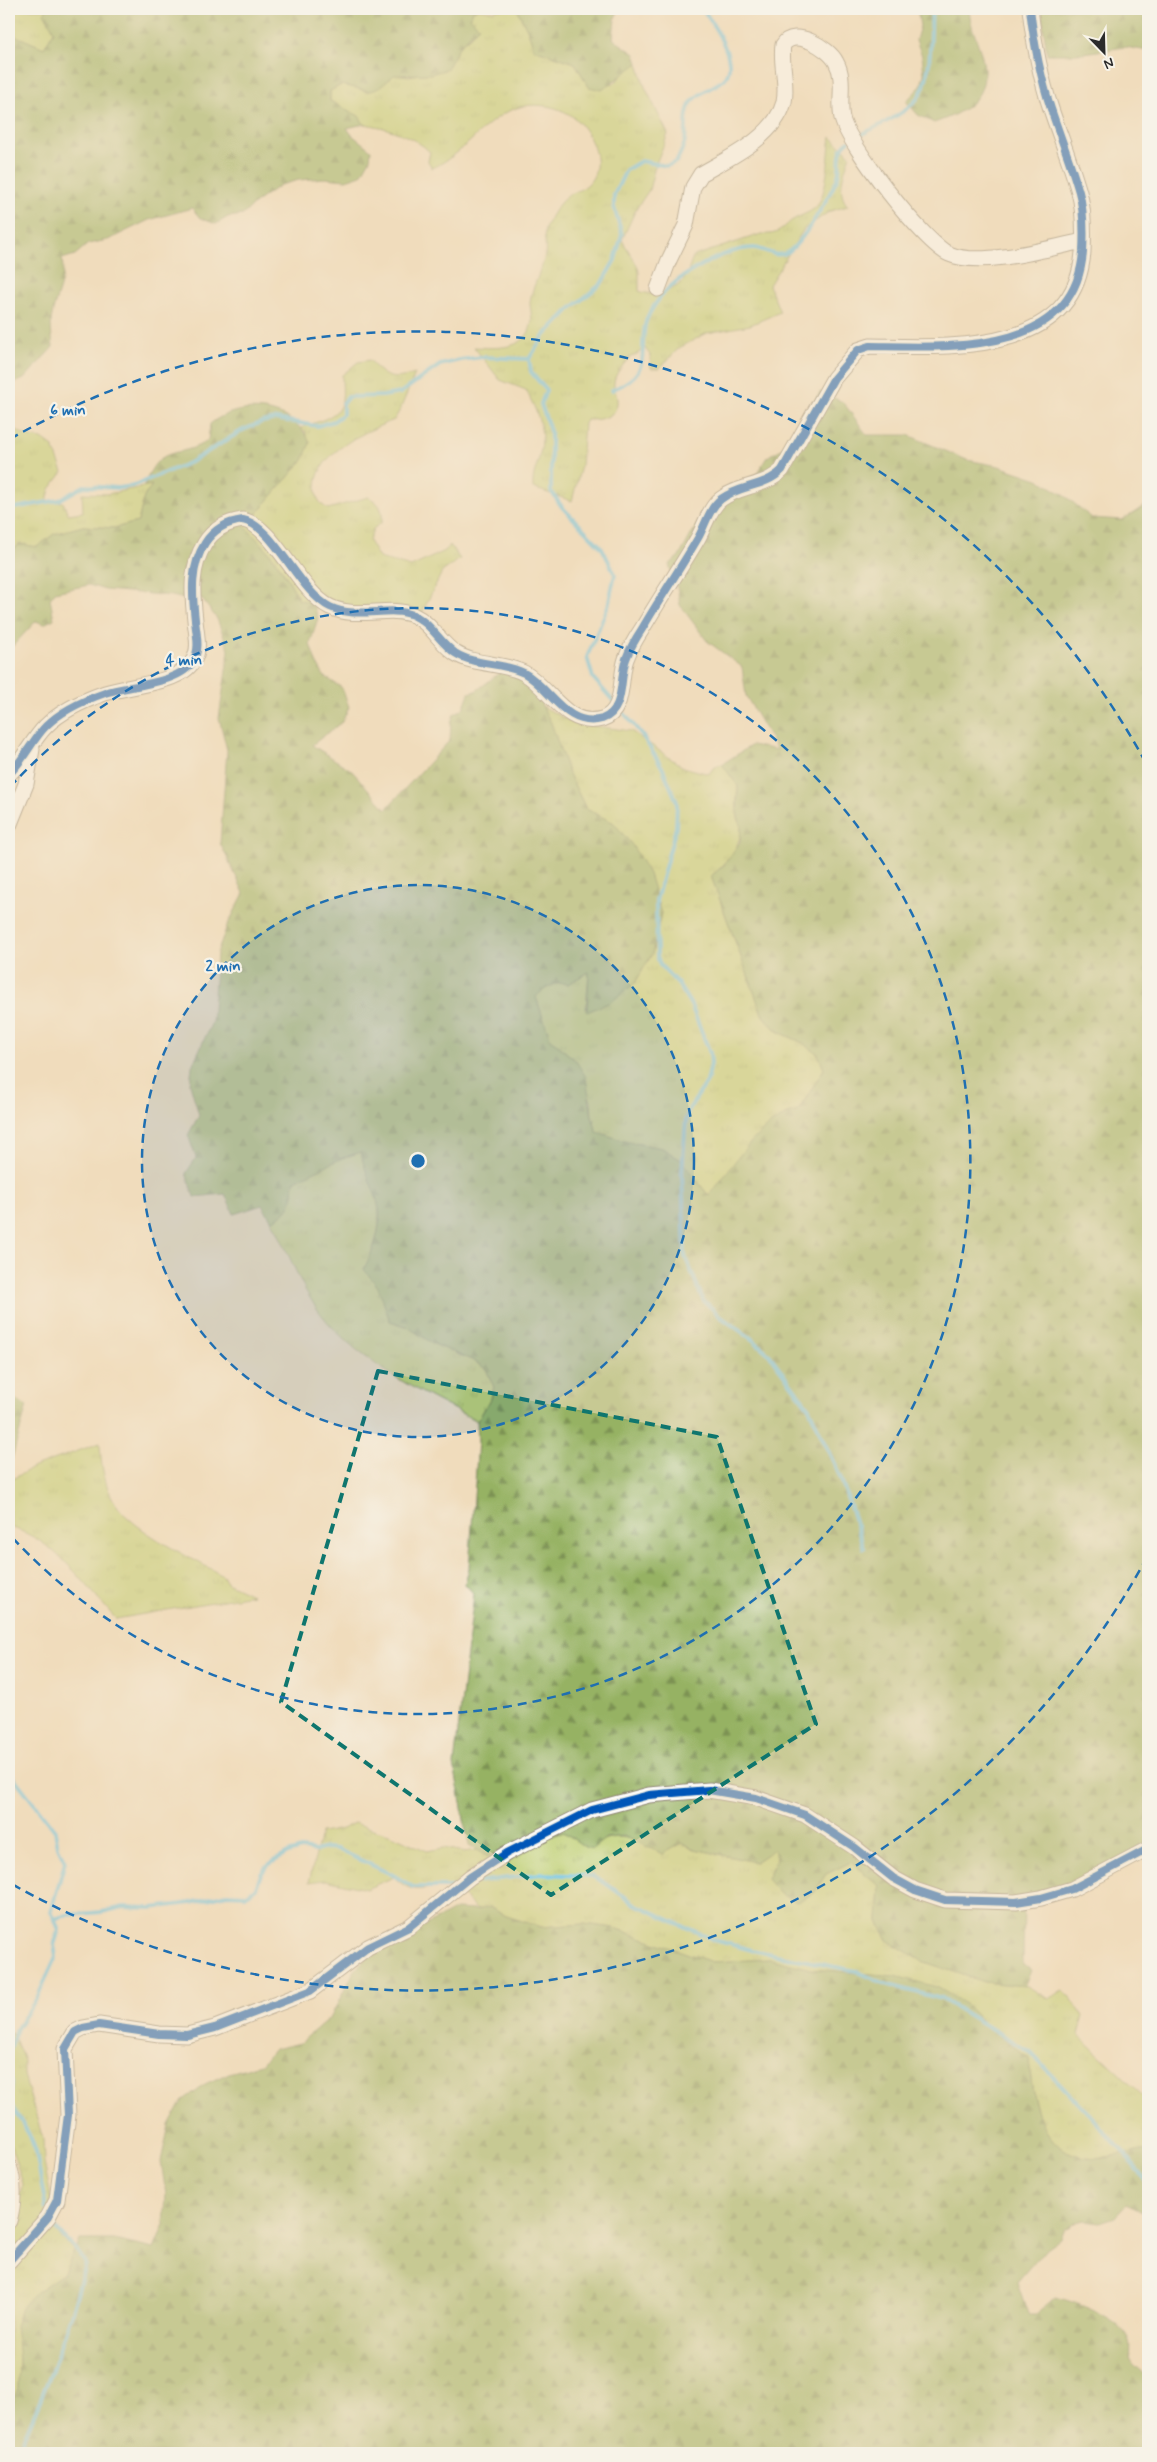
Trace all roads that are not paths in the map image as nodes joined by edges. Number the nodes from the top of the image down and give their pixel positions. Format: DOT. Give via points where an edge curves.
graph roads {
  1 [pos="1030,9"];
  2 [pos="1083,241"];
  3 [pos="658,289"];
  4 [pos="34,743"];
  5 [pos="9,774"];
  6 [pos="9,826"];
  7 [pos="1148,1849"];
  8 [pos="9,2166"];
  9 [pos="9,2221"];
  10 [pos="9,2261"];
  1 -- 2 [label="street" via="1040,71 1078,191"];
  2 -- 3 [label="street" via="970,259 950,254 937,246 919,228 855,146 842,119 841,76 836,61 804,39 793,38 783,45 784,102 777,116 744,149 696,181 686,225"];
  2 -- 4 [label="street" via="1082,267 1073,294 1042,324 1011,337 963,346 870,346 858,350 834,378 776,477 719,500 631,648 624,664 618,704 603,718 589,721 573,715 523,673 454,652 426,624 412,615 342,612 328,606 315,596 257,527 243,520 220,527 209,537 198,558 193,580 197,652 191,665 164,679 87,700 56,717 45,726"];
  4 -- 5 [label="street"];
  4 -- 6 [label="street" via="26,784"];
  7 -- 10 [label="street" via="1072,1889 1041,1898 1016,1902 944,1900 893,1878 806,1815 756,1798 709,1790 648,1795 592,1810 507,1852 470,1877 409,1927 368,1947 310,1991 215,2028 187,2035 99,2025 75,2032 65,2048 68,2115 58,2200"];
  8 -- 9 [label="street" via="13,2208"];
}
